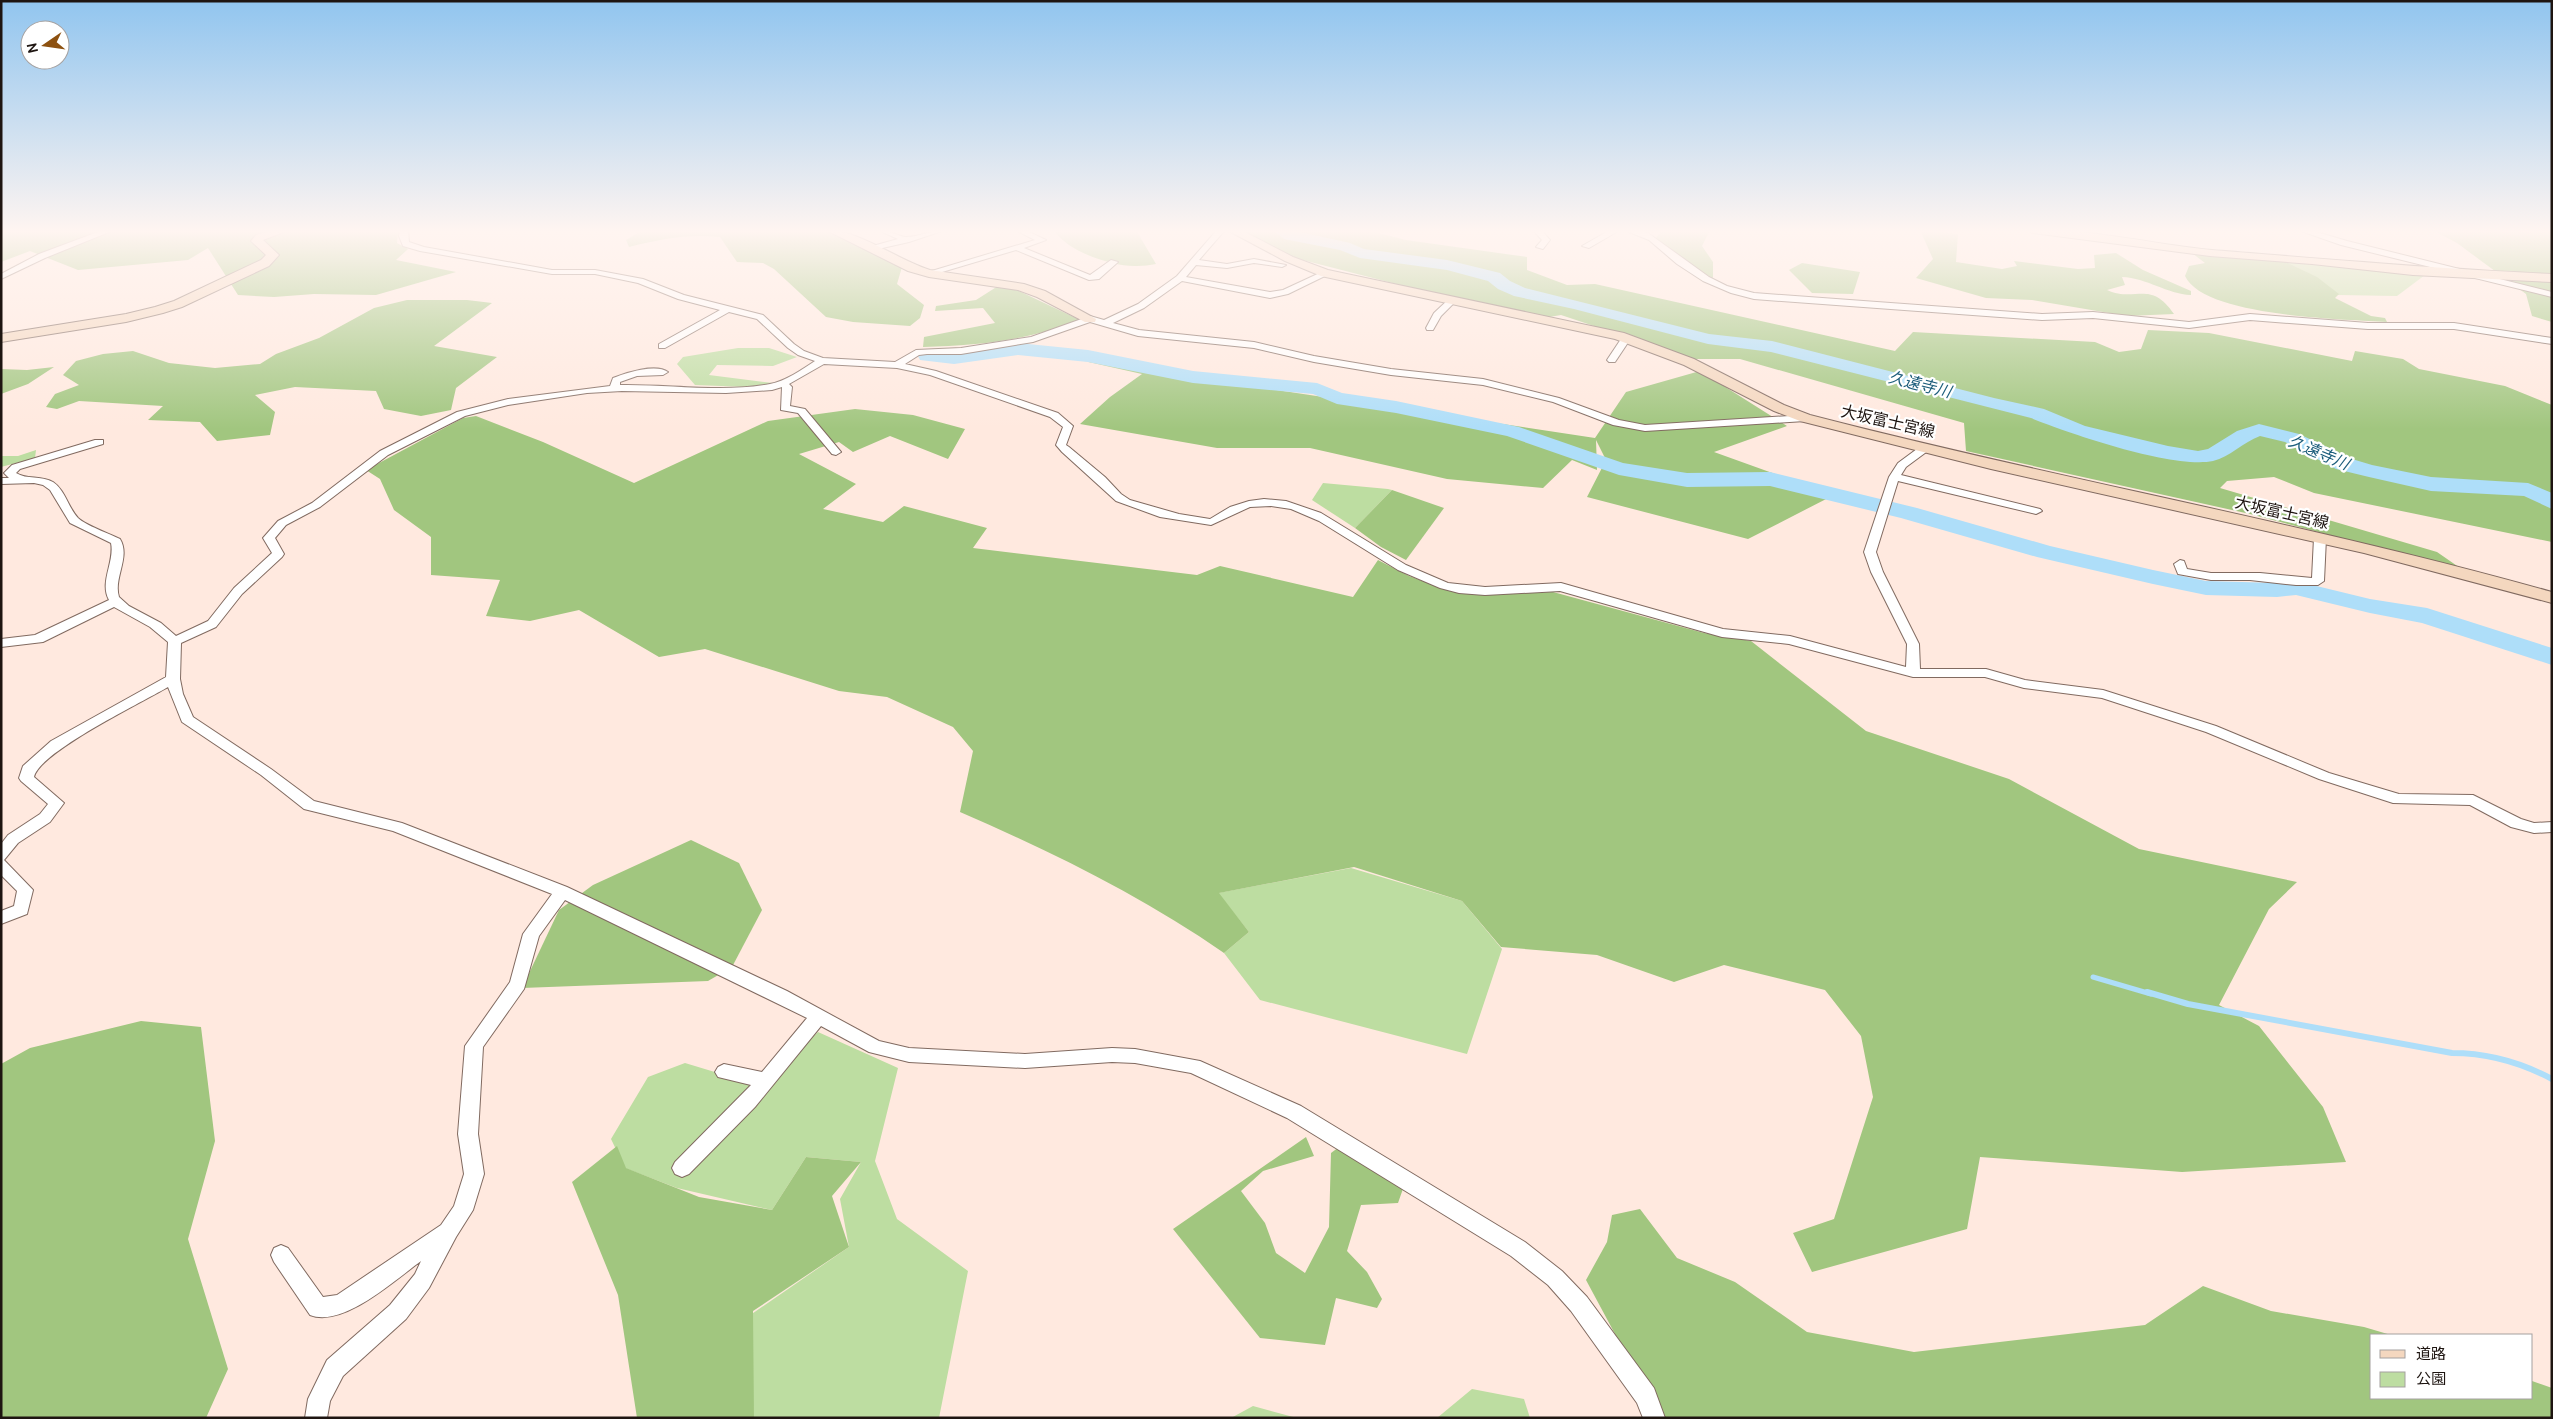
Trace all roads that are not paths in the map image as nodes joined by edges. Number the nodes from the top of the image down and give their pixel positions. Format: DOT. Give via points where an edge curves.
graph roads {
  1 [pos="195,296"];
  2 [pos="680,296"];
  3 [pos="1045,296"];
  4 [pos="1155,296"];
  5 [pos="1435,296"];
  6 [pos="1757,296"];
  7 [pos="1453,300"];
  8 [pos="728,309"];
  9 [pos="1090,319"];
  10 [pos="1106,323"];
  11 [pos="1430,328"];
  12 [pos="1,338"];
  13 [pos="1626,338"];
  14 [pos="2552,341"];
  15 [pos="662,346"];
  16 [pos="1612,360"];
  17 [pos="822,361"];
  18 [pos="897,365"];
  19 [pos="663,372"];
  20 [pos="784,383"];
  21 [pos="614,388"];
  22 [pos="1804,418"];
  23 [pos="99,442"];
  24 [pos="1925,448"];
  25 [pos="836,452"];
  26 [pos="1894,477"];
  27 [pos="20,480"];
  28 [pos="1,481"];
  29 [pos="1889,495"];
  30 [pos="2036,511"];
  31 [pos="1882,516"];
  32 [pos="2320,538"];
  33 [pos="2180,564"];
  34 [pos="2552,598"];
  35 [pos="115,602"];
  36 [pos="175,642"];
  37 [pos="1,643"];
  38 [pos="1912,672"];
  39 [pos="173,679"];
  40 [pos="2552,826"];
  41 [pos="1,856"];
  42 [pos="1,865"];
  43 [pos="562,892"];
  44 [pos="1,918"];
  45 [pos="818,1018"];
  46 [pos="724,1072"];
  47 [pos="766,1080"];
  48 [pos="682,1168"];
  49 [pos="449,1230"];
  50 [pos="281,1255"];
  51 [pos="316,1418"];
  52 [pos="1654,1418"];
  1 -- 12 [label="street" via="126,318"];
  2 -- 8 [label="street"];
  3 -- 9 [label="street"];
  4 -- 10 [label="street"];
  5 -- 7 [label="street, 大坂富士宮線"];
  6 -- 14 [label="street" via="2006,315 2093,315 2189,325 2264,317 2368,326 2454,326"];
  7 -- 11 [label="street" via="1436,315"];
  7 -- 13 [label="street, 大坂富士宮線"];
  8 -- 15 [label="street"];
  8 -- 17 [label="street" via="760,317 791,346"];
  9 -- 10 [label="street"];
  9 -- 18 [label="street" via="1026,341 961,352 927,351"];
  10 -- 22 [label="street" via="1138,333 1254,345 1391,372 1483,382 1556,400 1617,422 1645,428 1718,426"];
  13 -- 16 [label="street"];
  13 -- 22 [label="street, 大坂富士宮線" via="1689,362"];
  17 -- 18 [label="street"];
  17 -- 20 [label="street"];
  18 -- 38 [label="street" via="933,373 1054,416 1068,426 1061,445 1076,462 1100,478 1120,499 1135,505 1191,520 1212,522 1236,508 1259,502 1292,506 1317,515 1401,567 1458,589 1561,587 1722,633 1790,640"];
  19 -- 21 [label="street" via="625,375 616,380"];
  20 -- 21 [label="street" via="772,387 726,390"];
  20 -- 25 [label="street" via="787,387 785,408 801,411"];
  21 -- 36 [label="street" via="556,393 486,406 447,420 384,453 316,505 274,530 268,538 278,554 238,591 212,624"];
  22 -- 24 [label="street, 大坂富士宮線"];
  23 -- 27 [label="street" via="16,467 9,473"];
  24 -- 26 [label="street" via="1902,465"];
  24 -- 32 [label="street, 大坂富士宮線"];
  26 -- 29 [label="street"];
  26 -- 30 [label="street"];
  27 -- 28 [label="street"];
  27 -- 35 [label="street" via="48,483 74,521 116,541 119,550 110,589"];
  29 -- 31 [label="street"];
  31 -- 38 [label="street" via="1870,552 1913,644"];
  32 -- 33 [label="street" via="2318,581 2210,577 2182,571"];
  32 -- 34 [label="street, 大坂富士宮線"];
  35 -- 36 [label="street" via="154,624"];
  35 -- 37 [label="street" via="38,639"];
  36 -- 39 [label="street"];
  38 -- 40 [label="street" via="1986,673 2024,684 2103,694 2211,729 2324,776 2398,799 2473,800 2534,828"];
  39 -- 41 [label="street" via="56,744 28,768 26,778 57,803 46,818 12,839"];
  39 -- 43 [label="street" via="187,719 309,805 397,827"];
  42 -- 44 [label="street" via="24,890 20,910"];
  43 -- 45 [label="street" via="781,996"];
  43 -- 49 [label="street" via="531,934 518,984 474,1046 468,1134 474,1174 463,1210"];
  45 -- 47 [label="street"];
  45 -- 52 [label="street" via="875,1047 908,1055 1025,1061 1112,1055 1194,1066 1294,1112 1511,1245 1554,1278 1579,1304 1646,1396"];
  46 -- 47 [label="street"];
  47 -- 48 [label="street"];
  49 -- 50 [label="street" via="342,1305 318,1308"];
  49 -- 51 [label="street" via="422,1281 398,1312 335,1368 319,1400"];
}
